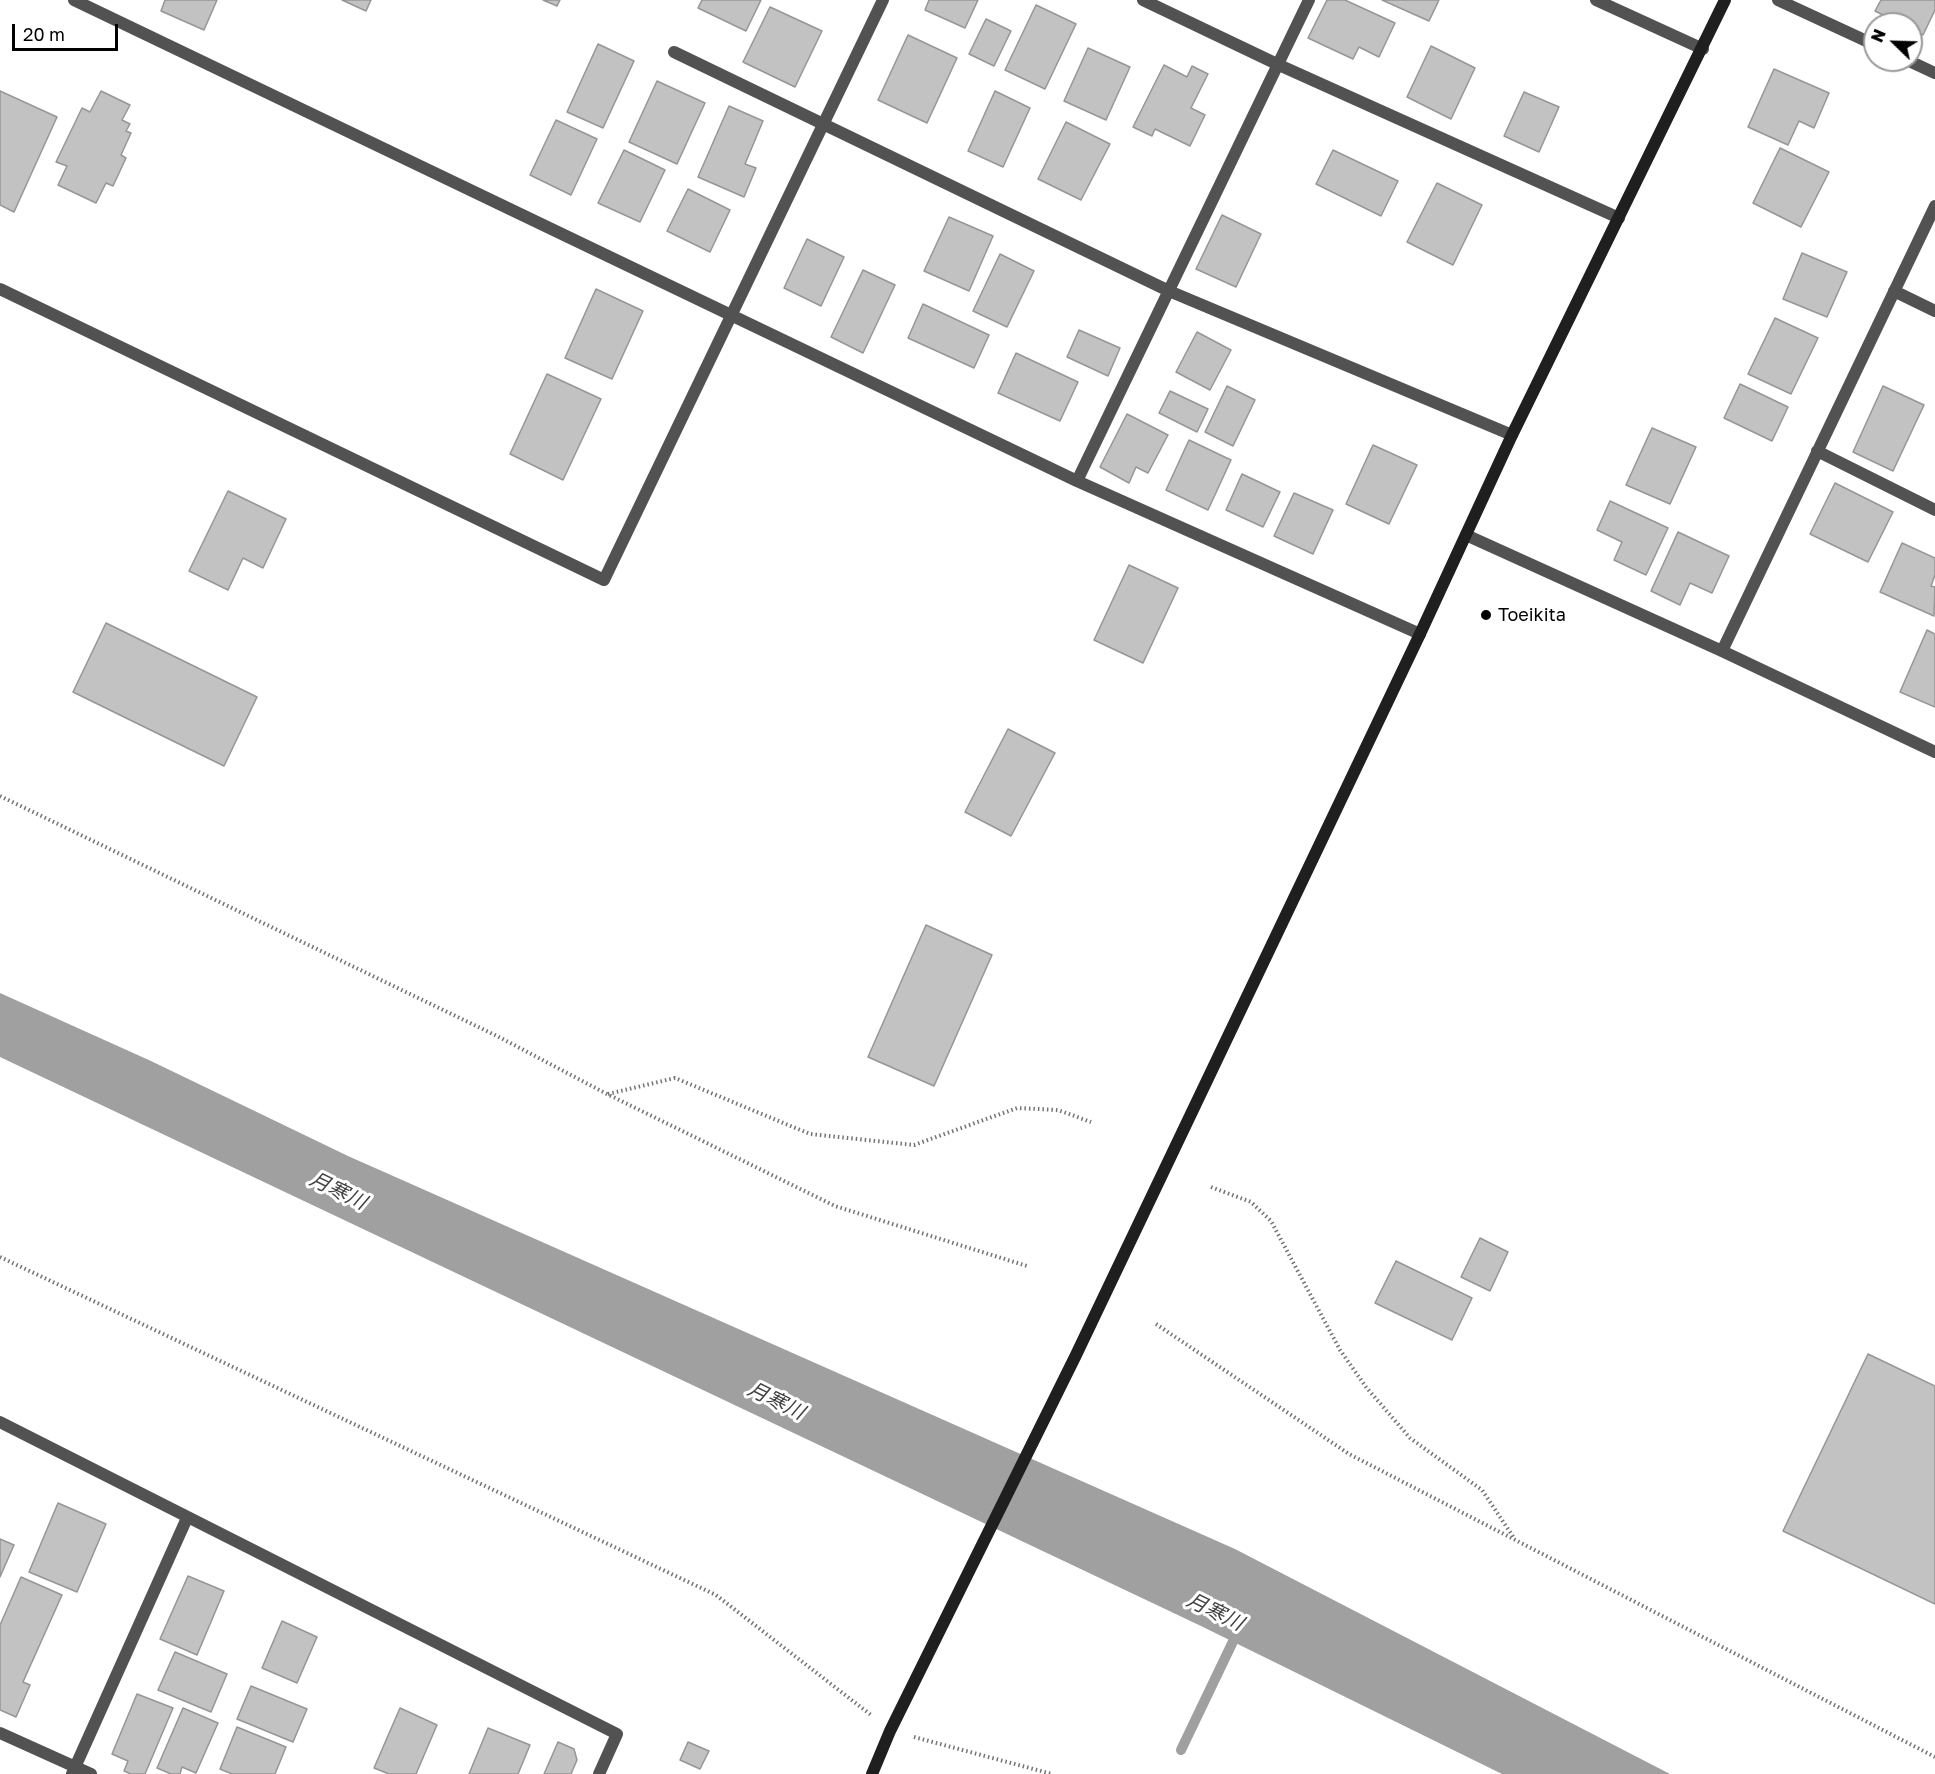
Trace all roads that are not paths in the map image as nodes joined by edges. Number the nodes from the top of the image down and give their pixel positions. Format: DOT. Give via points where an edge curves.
graph roads {
  1 [pos="74,0"];
  2 [pos="883,0"];
  3 [pos="1143,0"];
  4 [pos="1309,0"];
  5 [pos="1596,0"];
  6 [pos="1725,0"];
  7 [pos="1778,0"];
  8 [pos="1863,39"];
  9 [pos="1703,49"];
  10 [pos="674,52"];
  11 [pos="1279,65"];
  12 [pos="823,125"];
  13 [pos="1935,207"];
  14 [pos="1618,218"];
  15 [pos="0,289"];
  16 [pos="1169,291"];
  17 [pos="1894,291"];
  18 [pos="1935,311"];
  19 [pos="731,315"];
  20 [pos="1512,435"];
  21 [pos="1817,451"];
  22 [pos="1077,481"];
  23 [pos="1935,510"];
  24 [pos="1466,535"];
  25 [pos="1420,634"];
  26 [pos="1722,651"];
  27 [pos="1935,752"];
  28 [pos="0,1422"];
  29 [pos="187,1518"];
  30 [pos="0,1733"];
  31 [pos="73,1770"];
  32 [pos="91,1774"];
  33 [pos="599,1774"];
  34 [pos="872,1774"];
  1 -- 19 [label="street"];
  2 -- 12 [label="street"];
  3 -- 11 [label="street"];
  4 -- 11 [label="street"];
  5 -- 9 [label="street"];
  6 -- 9 [label="street"];
  7 -- 8 [label="street"];
  9 -- 14 [label="street"];
  10 -- 12 [label="street"];
  11 -- 14 [label="street"];
  11 -- 16 [label="street"];
  12 -- 16 [label="street"];
  12 -- 19 [label="street"];
  13 -- 17 [label="street"];
  14 -- 20 [label="street"];
  15 -- 19 [label="street" via="604,580"];
  16 -- 20 [label="street"];
  16 -- 22 [label="street"];
  17 -- 18 [label="street"];
  17 -- 21 [label="street"];
  19 -- 22 [label="street"];
  20 -- 24 [label="street"];
  21 -- 23 [label="street"];
  21 -- 26 [label="street"];
  22 -- 25 [label="street"];
  24 -- 25 [label="street"];
  24 -- 26 [label="street"];
  25 -- 34 [label="street"];
  26 -- 27 [label="street"];
  28 -- 29 [label="street"];
  29 -- 31 [label="street"];
  29 -- 33 [label="street" via="617,1734"];
  30 -- 31 [label="street"];
  31 -- 32 [label="street"];
}
